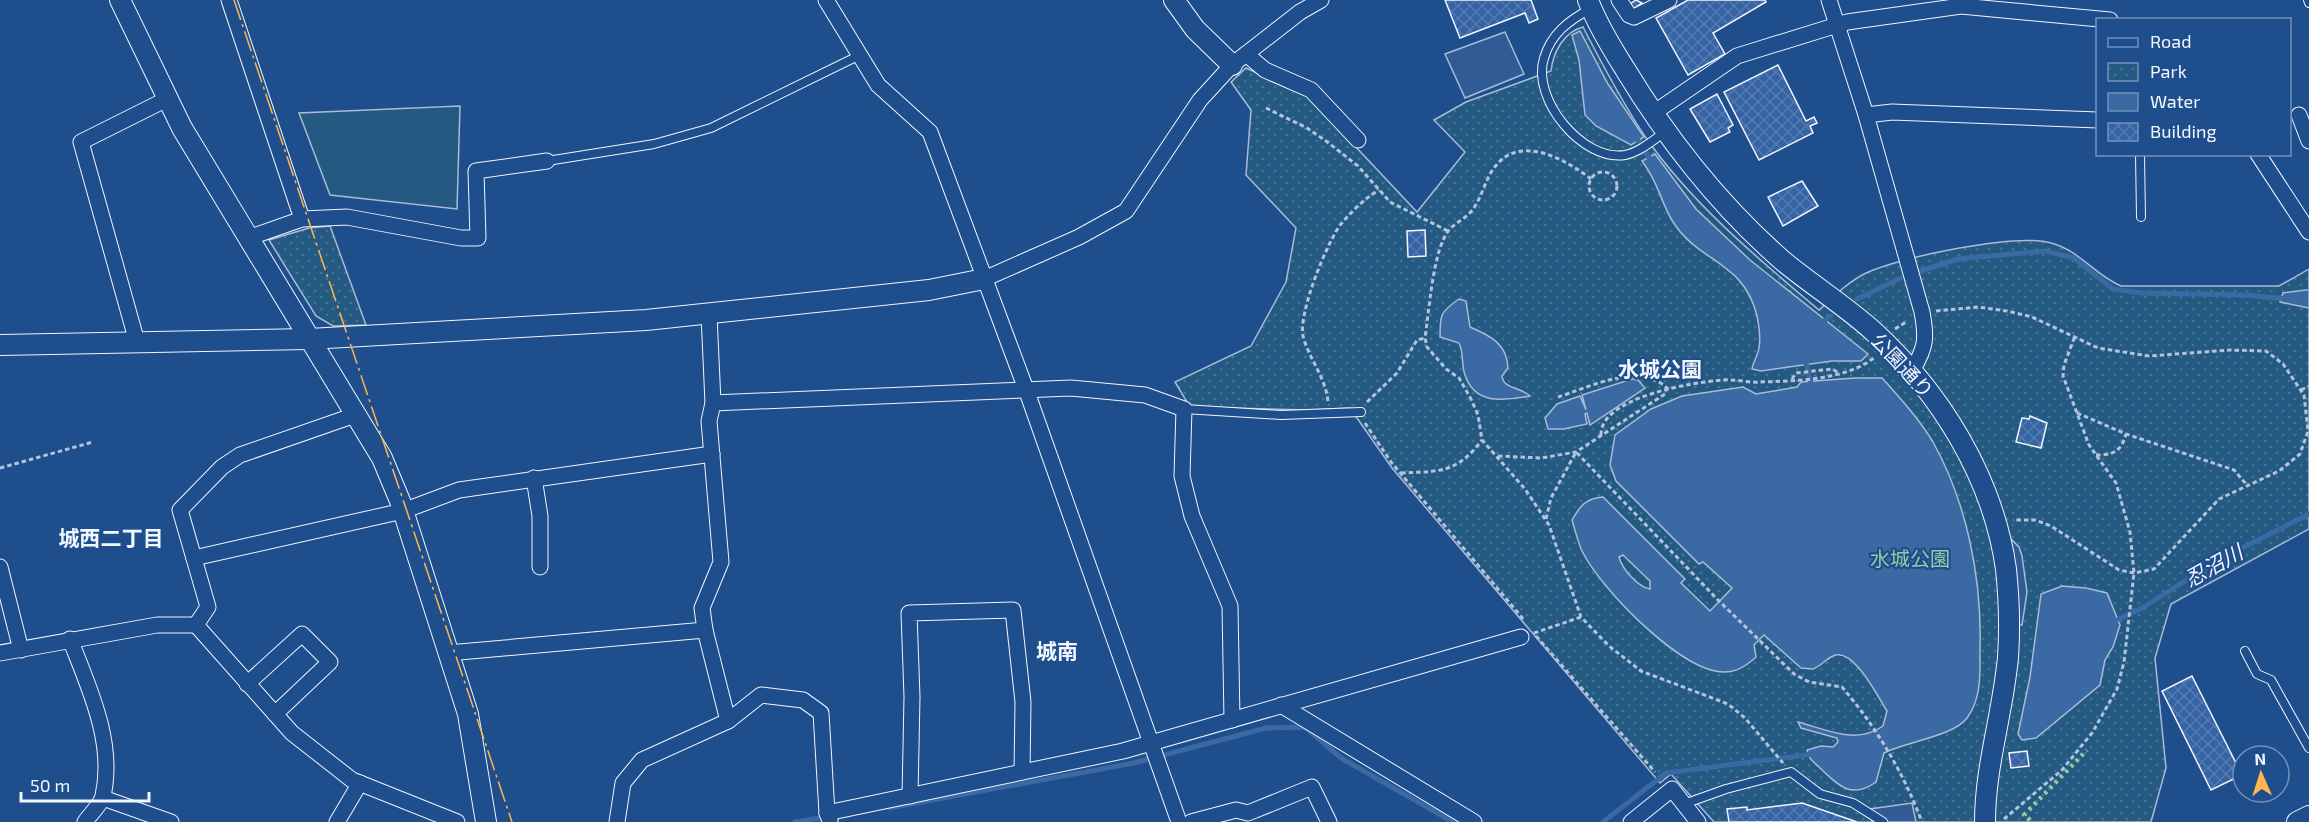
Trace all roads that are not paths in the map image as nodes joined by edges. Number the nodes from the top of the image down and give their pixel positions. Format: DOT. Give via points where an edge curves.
graph roads {
  1 [pos="120,0"];
  2 [pos="229,0"];
  3 [pos="826,0"];
  4 [pos="1174,0"];
  5 [pos="1321,0"];
  6 [pos="1619,0"];
  7 [pos="1669,0"];
  8 [pos="1829,0"];
  9 [pos="1589,4"];
  10 [pos="2096,19"];
  11 [pos="1837,25"];
  12 [pos="858,56"];
  13 [pos="1239,60"];
  14 [pos="167,99"];
  15 [pos="1652,114"];
  16 [pos="1866,115"];
  17 [pos="2299,115"];
  18 [pos="2096,120"];
  19 [pos="1658,137"];
  20 [pos="1358,140"];
  21 [pos="2309,141"];
  22 [pos="2140,156"];
  23 [pos="2259,156"];
  24 [pos="547,161"];
  25 [pos="2141,217"];
  26 [pos="302,219"];
  27 [pos="2308,228"];
  28 [pos="248,238"];
  29 [pos="984,279"];
  30 [pos="709,315"];
  31 [pos="309,339"];
  32 [pos="137,342"];
  33 [pos="0,345"];
  34 [pos="1912,371"];
  35 [pos="1027,392"];
  36 [pos="713,403"];
  37 [pos="1184,409"];
  38 [pos="1361,412"];
  39 [pos="358,414"];
  40 [pos="712,454"];
  41 [pos="534,478"];
  42 [pos="403,511"];
  43 [pos="194,558"];
  44 [pos="0,567"];
  45 [pos="540,567"];
  46 [pos="196,625"];
  47 [pos="705,630"];
  48 [pos="1527,631"];
  49 [pos="70,639"];
  50 [pos="21,650"];
  51 [pos="2245,651"];
  52 [pos="0,653"];
  53 [pos="448,653"];
  54 [pos="247,684"];
  55 [pos="1281,705"];
  56 [pos="275,714"];
  57 [pos="1232,720"];
  58 [pos="728,721"];
  59 [pos="1152,743"];
  60 [pos="2309,748"];
  61 [pos="1022,772"];
  62 [pos="360,783"];
  63 [pos="910,796"];
  64 [pos="103,798"];
  65 [pos="1684,804"];
  66 [pos="2309,816"];
  67 [pos="829,818"];
  68 [pos="1994,821"];
  69 [pos="85,822"];
  70 [pos="171,822"];
  71 [pos="337,822"];
  72 [pos="453,822"];
  73 [pos="486,822"];
  74 [pos="617,822"];
  75 [pos="1179,822"];
  76 [pos="1191,822"];
  77 [pos="1329,822"];
  78 [pos="1474,822"];
  79 [pos="1631,822"];
  80 [pos="1698,822"];
  81 [pos="1883,822"];
  82 [pos="2297,822"];
  1 -- 14 [label="street"];
  2 -- 26 [label="street"];
  3 -- 12 [label="street"];
  4 -- 13 [label="street" via="1195,29"];
  5 -- 13 [label="street"];
  6 -- 7 [label="street" via="1634,17"];
  8 -- 11 [label="street"];
  9 -- 15 [label="street, 公園通り"];
  9 -- 19 [label="lane" via="1551,42 1542,71 1545,89 1559,117 1575,138 1603,155 1635,153"];
  10 -- 11 [label="street" via="1961,6"];
  11 -- 15 [label="street" via="1737,56"];
  11 -- 16 [label="street"];
  12 -- 24 [label="lane" via="711,128 654,144"];
  12 -- 29 [label="street" via="878,86 930,132"];
  13 -- 20 [label="street" via="1311,90"];
  13 -- 29 [label="street" via="1200,100 1126,212"];
  14 -- 28 [label="street"];
  14 -- 32 [label="street" via="81,142"];
  15 -- 19 [label="street, 公園通り"];
  16 -- 18 [label="street" via="1892,112"];
  16 -- 34 [label="street" via="1926,333 1924,350"];
  17 -- 21 [label="street"];
  19 -- 34 [label="street, 公園通り" via="1784,261 1872,330"];
  22 -- 25 [label="lane"];
  23 -- 27 [label="street"];
  24 -- 26 [label="street" via="476,171 478,238 346,217"];
  26 -- 28 [label="street"];
  28 -- 31 [label="street"];
  29 -- 30 [label="street" via="929,290"];
  29 -- 35 [label="street"];
  30 -- 31 [label="street"];
  30 -- 36 [label="street"];
  31 -- 32 [label="street"];
  31 -- 39 [label="street"];
  32 -- 33 [label="street"];
  34 -- 68 [label="street, 公園通り" via="1936,401 1972,462 2006,568 2008,658 1987,775"];
  35 -- 36 [label="street"];
  35 -- 37 [label="street" via="1071,388 1145,395"];
  35 -- 59 [label="street"];
  36 -- 40 [label="street" via="709,421"];
  37 -- 38 [label="lane" via="1281,415"];
  37 -- 57 [label="street" via="1182,476 1192,516 1230,606"];
  39 -- 42 [label="street" via="382,458"];
  39 -- 43 [label="street" via="240,455 222,467 180,510"];
  40 -- 41 [label="street"];
  40 -- 47 [label="street" via="721,562 702,608"];
  41 -- 42 [label="street" via="459,490"];
  41 -- 45 [label="street"];
  42 -- 43 [label="street"];
  42 -- 53 [label="street"];
  43 -- 46 [label="street" via="208,607"];
  44 -- 50 [label="street"];
  46 -- 49 [label="street" via="157,625"];
  46 -- 54 [label="street"];
  47 -- 53 [label="street"];
  47 -- 58 [label="street"];
  48 -- 55 [label="street"];
  49 -- 50 [label="street"];
  49 -- 64 [label="street" via="99,716 106,757"];
  50 -- 52 [label="street"];
  51 -- 60 [label="lane" via="2257,674 2271,680"];
  53 -- 73 [label="street" via="468,714"];
  54 -- 56 [label="street"];
  54 -- 56 [label="street" via="302,634 330,662"];
  55 -- 57 [label="street"];
  55 -- 78 [label="street"];
  56 -- 62 [label="street" via="292,733"];
  57 -- 59 [label="street"];
  58 -- 67 [label="street" via="761,695 803,699 821,713"];
  58 -- 74 [label="street" via="642,760 623,783"];
  59 -- 61 [label="street"];
  59 -- 75 [label="street"];
  61 -- 63 [label="street"];
  61 -- 63 [label="street" via="1023,702 1012,610 909,613"];
  62 -- 71 [label="street"];
  62 -- 72 [label="street"];
  63 -- 67 [label="street"];
  64 -- 69 [label="street"];
  64 -- 70 [label="street"];
  65 -- 79 [label="street" via="1671,789"];
  65 -- 80 [label="street"];
  65 -- 81 [label="lane" via="1791,772 1820,794 1853,803"];
  66 -- 82 [label="street"];
  76 -- 77 [label="street" via="1236,810 1248,813 1312,787"];
}
